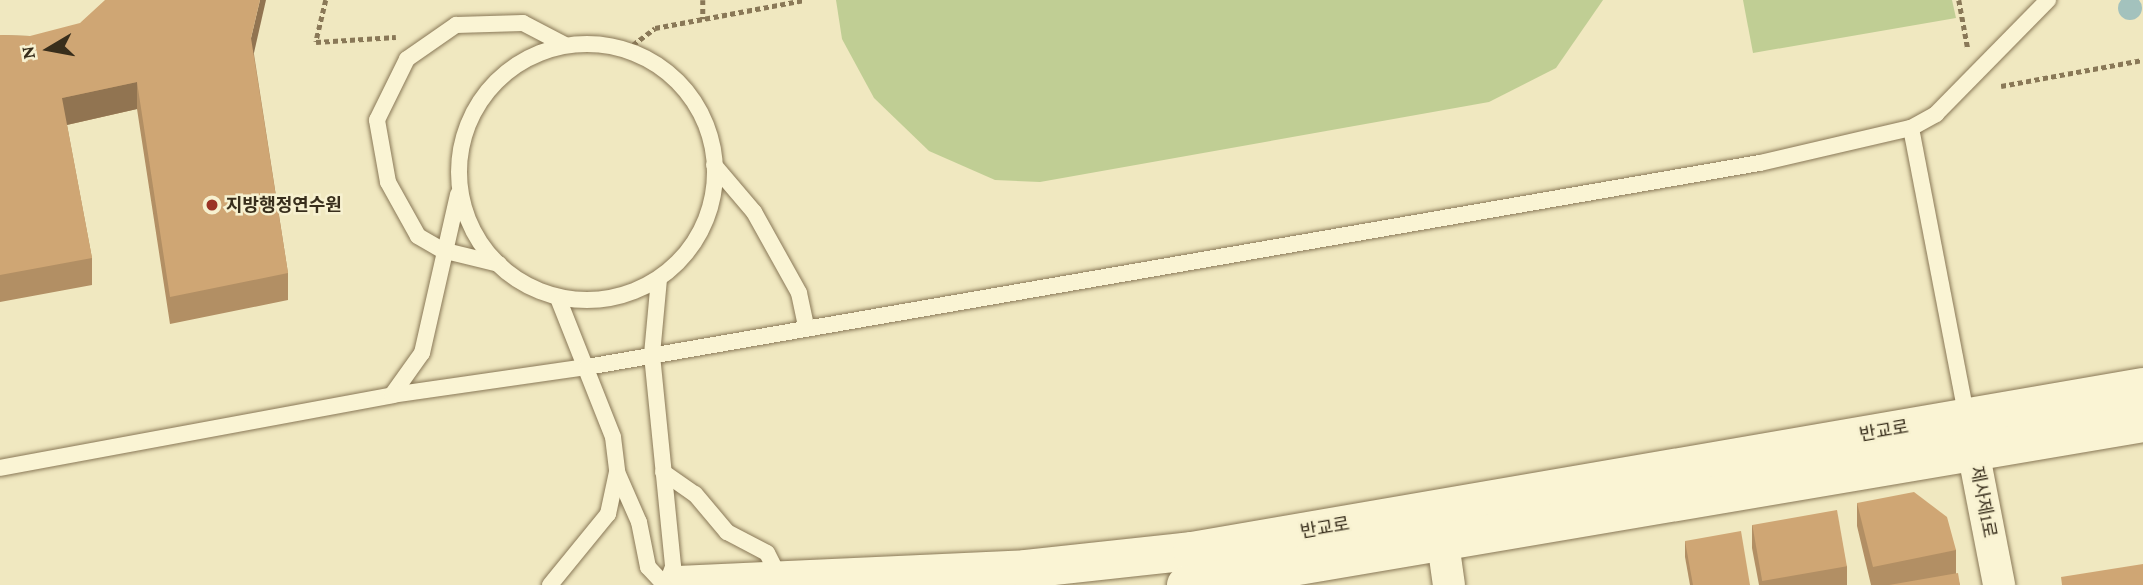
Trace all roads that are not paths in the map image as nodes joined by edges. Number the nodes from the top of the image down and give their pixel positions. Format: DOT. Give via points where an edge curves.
graph roads {
  1 [pos="2048,0"];
  2 [pos="565,45"];
  3 [pos="1911,128"];
  4 [pos="714,165"];
  5 [pos="458,194"];
  6 [pos="442,250"];
  7 [pos="499,264"];
  8 [pos="659,279"];
  9 [pos="558,298"];
  10 [pos="806,325"];
  11 [pos="652,355"];
  12 [pos="587,367"];
  13 [pos="2143,387"];
  14 [pos="392,395"];
  15 [pos="2143,423"];
  16 [pos="1970,436"];
  17 [pos="0,468"];
  18 [pos="617,472"];
  19 [pos="663,472"];
  20 [pos="1443,543"];
  21 [pos="779,577"];
  22 [pos="550,585"];
  23 [pos="666,585"];
  24 [pos="678,585"];
  25 [pos="1186,585"];
  26 [pos="1449,585"];
  27 [pos="1999,585"];
  1 -- 3 [label="lane" via="1936,114"];
  2 -- 4 [label="lane" via="608,43 678,81 715,145"];
  2 -- 5 [label="lane" via="503,74 478,104 459,150"];
  2 -- 6 [label="lane" via="523,23 501,21 456,25 407,59 377,120 388,182 418,236"];
  3 -- 10 [label="lane" via="1760,163"];
  3 -- 16 [label="lane"];
  4 -- 8 [label="lane" via="705,229"];
  4 -- 10 [label="lane" via="754,212 799,293"];
  5 -- 6 [label="lane"];
  5 -- 7 [label="lane"];
  6 -- 7 [label="lane"];
  6 -- 14 [label="lane" via="422,353"];
  7 -- 9 [label="lane"];
  8 -- 9 [label="lane" via="600,301"];
  8 -- 11 [label="lane"];
  9 -- 12 [label="lane"];
  10 -- 11 [label="lane"];
  11 -- 12 [label="lane"];
  11 -- 19 [label="lane"];
  12 -- 14 [label="lane"];
  12 -- 18 [label="lane" via="613,437"];
  13 -- 16 [label="street"];
  14 -- 17 [label="lane"];
  15 -- 16 [label="street"];
  16 -- 20 [label="street, 반교로"];
  16 -- 21 [label="street, 반교로" via="1192,551 1026,569"];
  16 -- 27 [label="street, 제사제1로"];
  18 -- 22 [label="lane" via="608,514"];
  18 -- 23 [label="lane" via="639,522 648,567"];
  19 -- 21 [label="lane" via="695,494 727,532 767,553"];
  19 -- 23 [label="lane" via="673,567"];
  20 -- 25 [label="street, 반교로"];
  20 -- 26 [label="street"];
  21 -- 24 [label="street, 반교로"];
}
